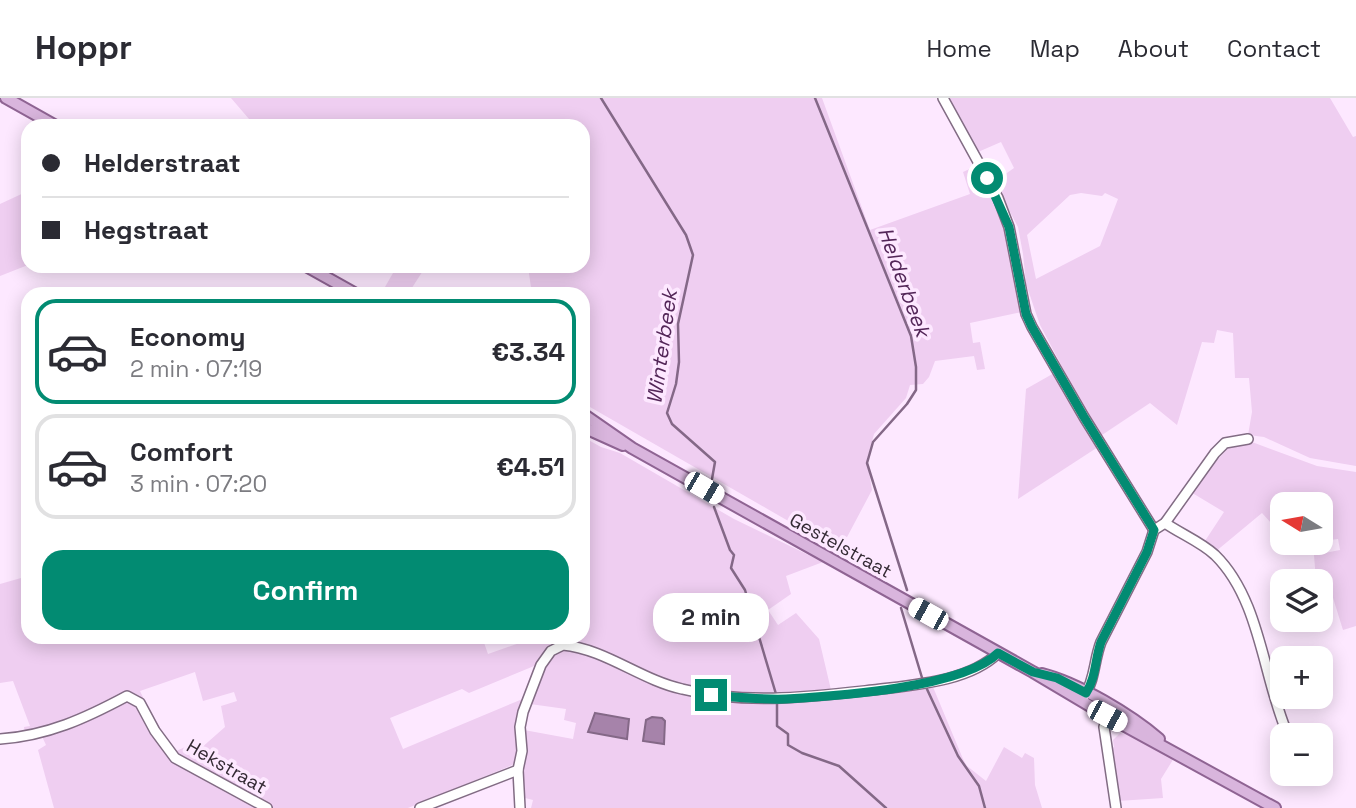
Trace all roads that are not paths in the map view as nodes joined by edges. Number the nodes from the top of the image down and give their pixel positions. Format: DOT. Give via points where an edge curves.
graph roads {
  1 [pos="6,98"];
  2 [pos="943,98"];
  3 [pos="44,119"];
  4 [pos="319,273"];
  5 [pos="344,287"];
  6 [pos="590,419"];
  7 [pos="590,431"];
  8 [pos="1248,439"];
  9 [pos="632,448"];
  10 [pos="1165,523"];
  11 [pos="1154,530"];
  12 [pos="998,653"];
  13 [pos="1083,697"];
  14 [pos="1109,712"];
  15 [pos="1283,723"];
  16 [pos="0,739"];
  17 [pos="518,769"];
  18 [pos="267,808"];
  19 [pos="420,808"];
  20 [pos="520,808"];
  21 [pos="1116,808"];
  22 [pos="1275,808"];
  1 -- 3 [label="main road"];
  2 -- 11 [label="street" via="1006,217 1032,327"];
  4 -- 5 [label="main road"];
  6 -- 9 [label="main road, Gestelstraat"];
  7 -- 9 [label="main road, Gestelstraat"];
  8 -- 10 [label="street" via="1225,443 1215,453"];
  9 -- 12 [label="main road, Gestelstraat"];
  10 -- 11 [label="street"];
  10 -- 15 [label="street" via="1212,553 1237,585"];
  11 -- 13 [label="street" via="1101,642 1091,684"];
  12 -- 13 [label="main road, Gestelstraat"];
  12 -- 17 [label="street" via="981,666 932,683 785,699 679,689 588,651 562,645 547,656 527,699"];
  13 -- 14 [label="main road, Gestelstraat"];
  14 -- 21 [label="street" via="1104,727"];
  14 -- 22 [label="main road, Gestelstraat"];
  16 -- 18 [label="street, Hekstraat" via="47,733 132,697 175,758"];
  17 -- 19 [label="street"];
  17 -- 20 [label="street"];
}
